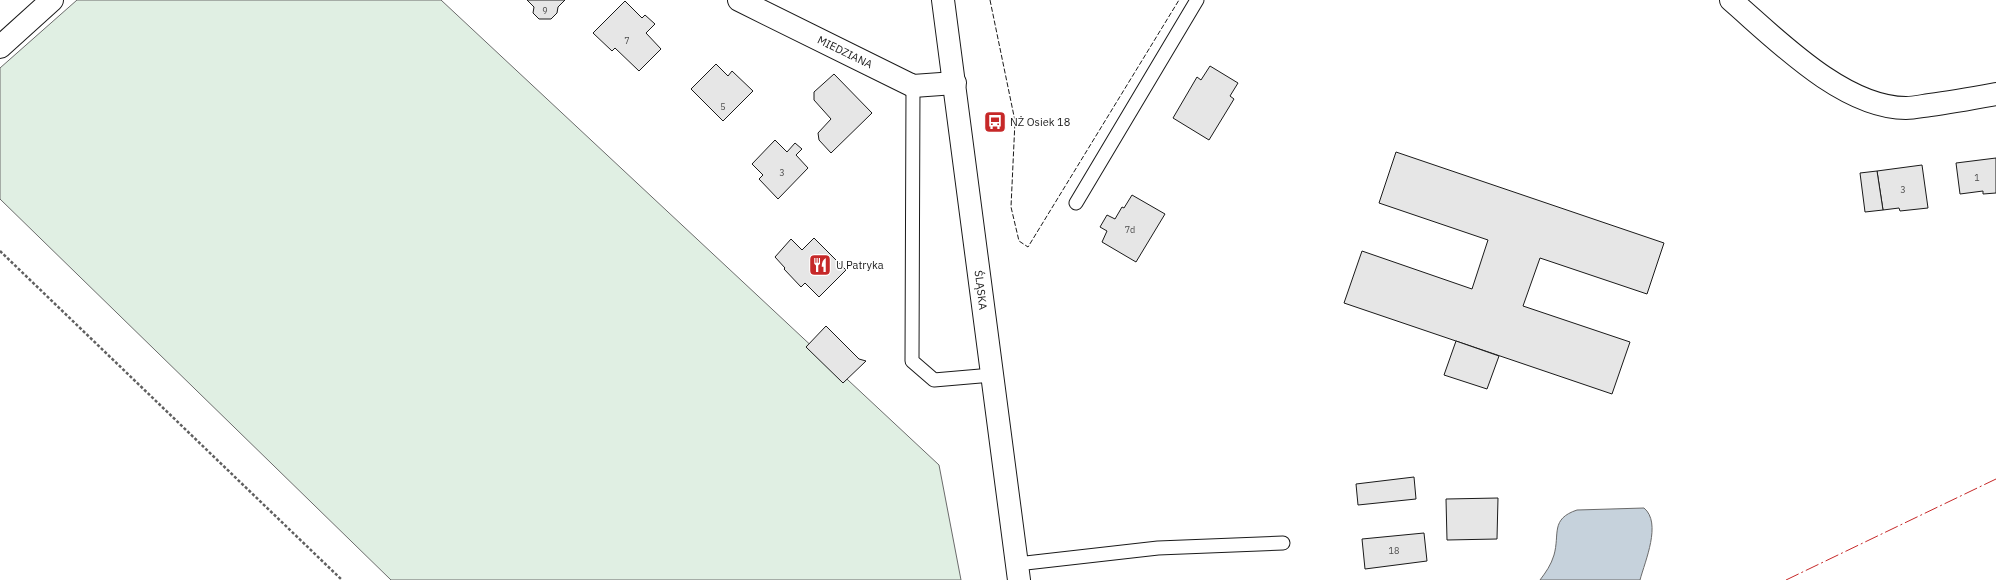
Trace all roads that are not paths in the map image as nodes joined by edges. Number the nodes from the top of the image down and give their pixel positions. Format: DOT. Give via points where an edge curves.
graph roads {
  1 [pos="52,0"];
  2 [pos="739,0"];
  3 [pos="943,0"];
  4 [pos="1197,0"];
  5 [pos="1730,0"];
  6 [pos="0,47"];
  7 [pos="955,83"];
  8 [pos="913,86"];
  9 [pos="1996,94"];
  10 [pos="1076,203"];
  11 [pos="992,375"];
  12 [pos="1283,543"];
  13 [pos="1018,572"];
  1 -- 6 [label="street"];
  2 -- 8 [label="street, MIEDZIANA"];
  3 -- 7 [label="street, ŚLĄSKA"];
  4 -- 10 [label="lane"];
  5 -- 9 [label="street" via="1814,70 1862,99 1885,106 1906,108"];
  7 -- 8 [label="street"];
  7 -- 11 [label="street, ŚLĄSKA"];
  8 -- 11 [label="lane" via="912,360 934,380"];
  11 -- 13 [label="street, ŚLĄSKA"];
  12 -- 13 [label="lane" via="1158,548"];
}
